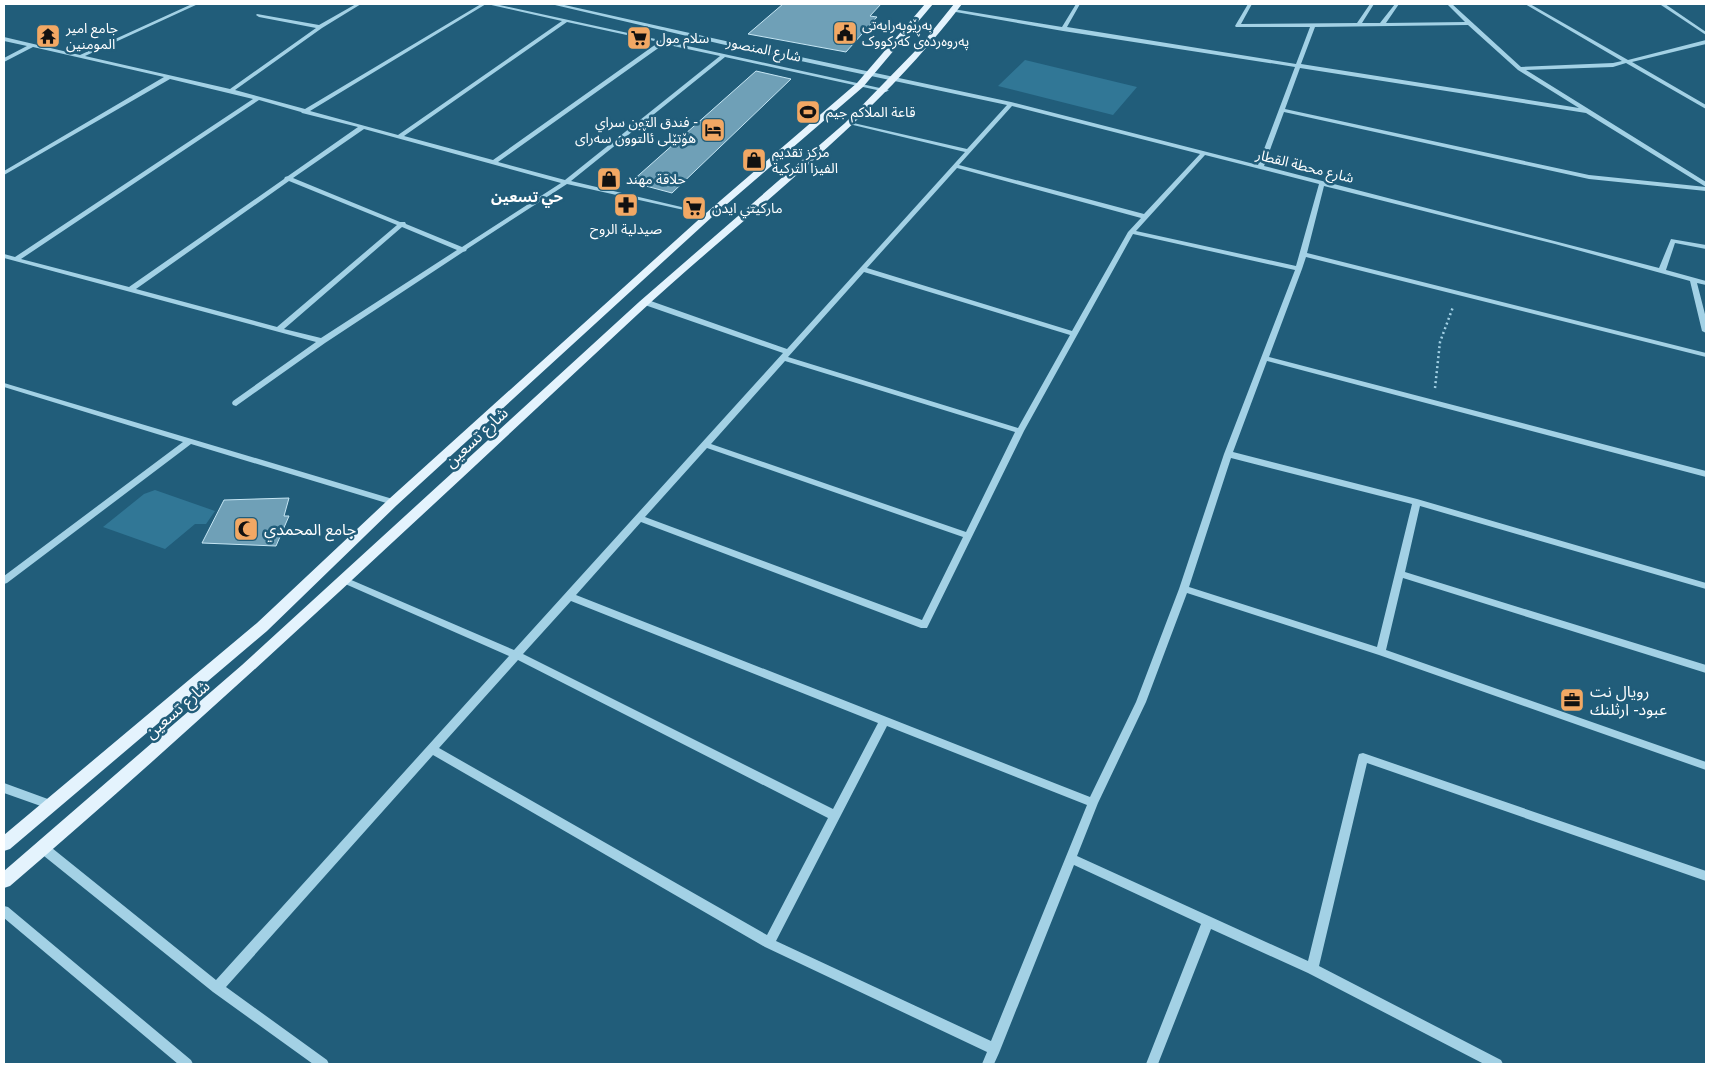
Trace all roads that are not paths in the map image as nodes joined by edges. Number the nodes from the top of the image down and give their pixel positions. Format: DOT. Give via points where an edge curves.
graph roads {
  1 [pos="196,4"];
  2 [pos="359,4"];
  3 [pos="484,4"];
  4 [pos="489,4"];
  5 [pos="555,4"];
  6 [pos="929,4"];
  7 [pos="1078,4"];
  8 [pos="1250,4"];
  9 [pos="1372,4"];
  10 [pos="1397,4"];
  11 [pos="1449,4"];
  12 [pos="1527,4"];
  13 [pos="1648,4"];
  14 [pos="1663,4"];
  15 [pos="956,7"];
  16 [pos="259,15"];
  17 [pos="567,20"];
  18 [pos="1471,23"];
  19 [pos="1359,24"];
  20 [pos="1382,24"];
  21 [pos="1313,25"];
  22 [pos="1706,25"];
  23 [pos="1695,26"];
  24 [pos="320,28"];
  25 [pos="1063,29"];
  26 [pos="1706,34"];
  27 [pos="4,39"];
  28 [pos="663,42"];
  29 [pos="1706,42"];
  30 [pos="33,45"];
  31 [pos="724,55"];
  32 [pos="81,56"];
  33 [pos="4,60"];
  34 [pos="1625,62"];
  35 [pos="1298,68"];
  36 [pos="1520,69"];
  37 [pos="871,73"];
  38 [pos="170,76"];
  39 [pos="897,79"];
  40 [pos="860,85"];
  41 [pos="886,90"];
  42 [pos="231,91"];
  43 [pos="258,99"];
  44 [pos="1011,104"];
  45 [pos="1706,107"];
  46 [pos="1282,110"];
  47 [pos="1585,111"];
  48 [pos="304,112"];
  49 [pos="851,123"];
  50 [pos="364,126"];
  51 [pos="400,136"];
  52 [pos="968,152"];
  53 [pos="1204,153"];
  54 [pos="494,162"];
  55 [pos="955,166"];
  56 [pos="1260,168"];
  57 [pos="4,173"];
  58 [pos="288,178"];
  59 [pos="566,182"];
  60 [pos="1322,183"];
  61 [pos="1706,185"];
  62 [pos="1706,189"];
  63 [pos="709,215"];
  64 [pos="1146,217"];
  65 [pos="403,223"];
  66 [pos="1131,232"];
  67 [pos="1706,247"];
  68 [pos="464,250"];
  69 [pos="1303,254"];
  70 [pos="4,256"];
  71 [pos="16,259"];
  72 [pos="862,269"];
  73 [pos="1299,269"];
  74 [pos="1662,271"];
  75 [pos="1693,280"];
  76 [pos="1706,283"];
  77 [pos="131,289"];
  78 [pos="645,302"];
  79 [pos="279,329"];
  80 [pos="1706,331"];
  81 [pos="1075,334"];
  82 [pos="322,341"];
  83 [pos="786,355"];
  84 [pos="1706,355"];
  85 [pos="1265,358"];
  86 [pos="4,385"];
  87 [pos="236,403"];
  88 [pos="1020,431"];
  89 [pos="189,440"];
  90 [pos="705,444"];
  91 [pos="1228,454"];
  92 [pos="1706,474"];
  93 [pos="393,502"];
  94 [pos="1417,502"];
  95 [pos="638,518"];
  96 [pos="969,536"];
  97 [pos="1400,574"];
  98 [pos="4,581"];
  99 [pos="346,581"];
  100 [pos="1706,586"];
  101 [pos="1184,589"];
  102 [pos="569,596"];
  103 [pos="1381,652"];
  104 [pos="516,655"];
  105 [pos="1706,669"];
  106 [pos="884,721"];
  107 [pos="431,749"];
  108 [pos="1706,766"];
  109 [pos="4,788"];
  110 [pos="1094,803"];
  111 [pos="52,805"];
  112 [pos="835,816"];
  113 [pos="4,844"];
  114 [pos="43,848"];
  115 [pos="1072,859"];
  116 [pos="1706,876"];
  117 [pos="4,881"];
  118 [pos="4,911"];
  119 [pos="1208,922"];
  120 [pos="769,943"];
  121 [pos="1312,969"];
  122 [pos="217,988"];
  123 [pos="995,1049"];
  124 [pos="187,1064"];
  125 [pos="323,1064"];
  126 [pos="988,1064"];
  127 [pos="1152,1064"];
  128 [pos="1498,1064"];
  1 -- 32 [label="street"];
  2 -- 24 [label="street"];
  3 -- 48 [label="street"];
  4 -- 17 [label="street, شارع المنصور"];
  5 -- 37 [label="street, شارع المنصور"];
  6 -- 37 [label="main road, شارع تسعين"];
  7 -- 25 [label="street"];
  8 -- 21 [label="street" via="1238,26"];
  9 -- 19 [label="street"];
  10 -- 20 [label="street"];
  11 -- 18 [label="street"];
  12 -- 34 [label="street"];
  13 -- 14 [label="street"];
  14 -- 23 [label="street"];
  15 -- 25 [label="street"];
  15 -- 39 [label="main road, شارع تسعين"];
  16 -- 24 [label="street"];
  17 -- 28 [label="street, شارع المنصور"];
  17 -- 51 [label="street"];
  18 -- 20 [label="street"];
  18 -- 36 [label="street"];
  19 -- 20 [label="street"];
  19 -- 21 [label="street"];
  21 -- 35 [label="street"];
  22 -- 23 [label="street"];
  23 -- 26 [label="street"];
  24 -- 42 [label="street"];
  25 -- 35 [label="street"];
  27 -- 30 [label="street"];
  28 -- 31 [label="street, شارع المنصور"];
  28 -- 54 [label="street"];
  29 -- 34 [label="street"];
  30 -- 32 [label="street"];
  30 -- 33 [label="street"];
  31 -- 40 [label="street, شارع المنصور"];
  31 -- 59 [label="street"];
  32 -- 38 [label="street"];
  34 -- 36 [label="street"];
  34 -- 45 [label="street"];
  35 -- 46 [label="street"];
  35 -- 47 [label="street"];
  36 -- 47 [label="street"];
  37 -- 39 [label="street, شارع المنصور"];
  37 -- 40 [label="main road, شارع تسعين"];
  38 -- 42 [label="street"];
  38 -- 57 [label="street"];
  39 -- 41 [label="main road, شارع تسعين"];
  39 -- 44 [label="street, شارع محطة القطار"];
  40 -- 41 [label="street, شارع المنصور"];
  40 -- 63 [label="main road, شارع تسعين"];
  41 -- 49 [label="main road, شارع تسعين"];
  42 -- 43 [label="street"];
  43 -- 48 [label="street"];
  43 -- 71 [label="street"];
  44 -- 52 [label="street"];
  44 -- 53 [label="street, شارع محطة القطار"];
  46 -- 56 [label="street"];
  46 -- 62 [label="street" via="1589,178"];
  47 -- 61 [label="street"];
  48 -- 50 [label="street"];
  49 -- 52 [label="street"];
  49 -- 78 [label="main road, شارع تسعين"];
  50 -- 51 [label="street"];
  50 -- 58 [label="street"];
  51 -- 54 [label="street"];
  52 -- 55 [label="street"];
  53 -- 56 [label="street, شارع محطة القطار"];
  53 -- 64 [label="street"];
  54 -- 59 [label="street"];
  55 -- 64 [label="street"];
  55 -- 72 [label="street"];
  56 -- 60 [label="street, شارع محطة القطار"];
  58 -- 65 [label="street"];
  58 -- 77 [label="street"];
  59 -- 63 [label="street"];
  59 -- 68 [label="street"];
  60 -- 69 [label="street"];
  60 -- 74 [label="street, شارع محطة القطار"];
  63 -- 93 [label="main road, شارع تسعين"];
  64 -- 66 [label="street"];
  65 -- 68 [label="street"];
  65 -- 79 [label="street"];
  66 -- 73 [label="street"];
  66 -- 81 [label="street"];
  67 -- 74 [label="street" via="1673,240"];
  68 -- 82 [label="street"];
  69 -- 73 [label="street"];
  69 -- 84 [label="street"];
  70 -- 71 [label="street"];
  71 -- 77 [label="street"];
  72 -- 81 [label="street"];
  72 -- 83 [label="street"];
  73 -- 85 [label="street"];
  74 -- 75 [label="street, شارع محطة القطار"];
  75 -- 76 [label="street, شارع محطة القطار"];
  75 -- 80 [label="street"];
  77 -- 79 [label="street"];
  78 -- 83 [label="street"];
  78 -- 99 [label="main road, شارع تسعين"];
  79 -- 82 [label="street"];
  81 -- 88 [label="street"];
  82 -- 87 [label="street"];
  83 -- 88 [label="street"];
  83 -- 90 [label="street"];
  85 -- 91 [label="street"];
  85 -- 92 [label="street"];
  86 -- 89 [label="street"];
  88 -- 96 [label="street"];
  89 -- 93 [label="street"];
  89 -- 98 [label="street"];
  90 -- 95 [label="street"];
  90 -- 96 [label="street"];
  91 -- 94 [label="street"];
  91 -- 101 [label="street"];
  93 -- 111 [label="main road, شارع تسعين" via="262,627"];
  94 -- 97 [label="street"];
  94 -- 100 [label="street"];
  95 -- 96 [label="street" via="924,625"];
  95 -- 102 [label="street"];
  97 -- 103 [label="street"];
  97 -- 105 [label="street"];
  99 -- 104 [label="street"];
  99 -- 114 [label="main road, شارع تسعين"];
  101 -- 103 [label="street"];
  101 -- 110 [label="street" via="1142,702"];
  102 -- 104 [label="street"];
  102 -- 106 [label="street"];
  103 -- 108 [label="street"];
  104 -- 107 [label="street"];
  104 -- 112 [label="street"];
  106 -- 110 [label="street"];
  106 -- 112 [label="street"];
  107 -- 120 [label="street"];
  107 -- 122 [label="street"];
  109 -- 111 [label="street"];
  110 -- 115 [label="street"];
  111 -- 113 [label="main road, شارع تسعين"];
  112 -- 120 [label="street"];
  114 -- 117 [label="main road, شارع تسعين"];
  114 -- 122 [label="street"];
  115 -- 119 [label="street"];
  115 -- 123 [label="street"];
  116 -- 121 [label="street" via="1363,757"];
  118 -- 124 [label="street"];
  119 -- 121 [label="street"];
  119 -- 127 [label="street"];
  120 -- 123 [label="street"];
  121 -- 128 [label="street"];
  122 -- 125 [label="street"];
  123 -- 126 [label="street"];
}
